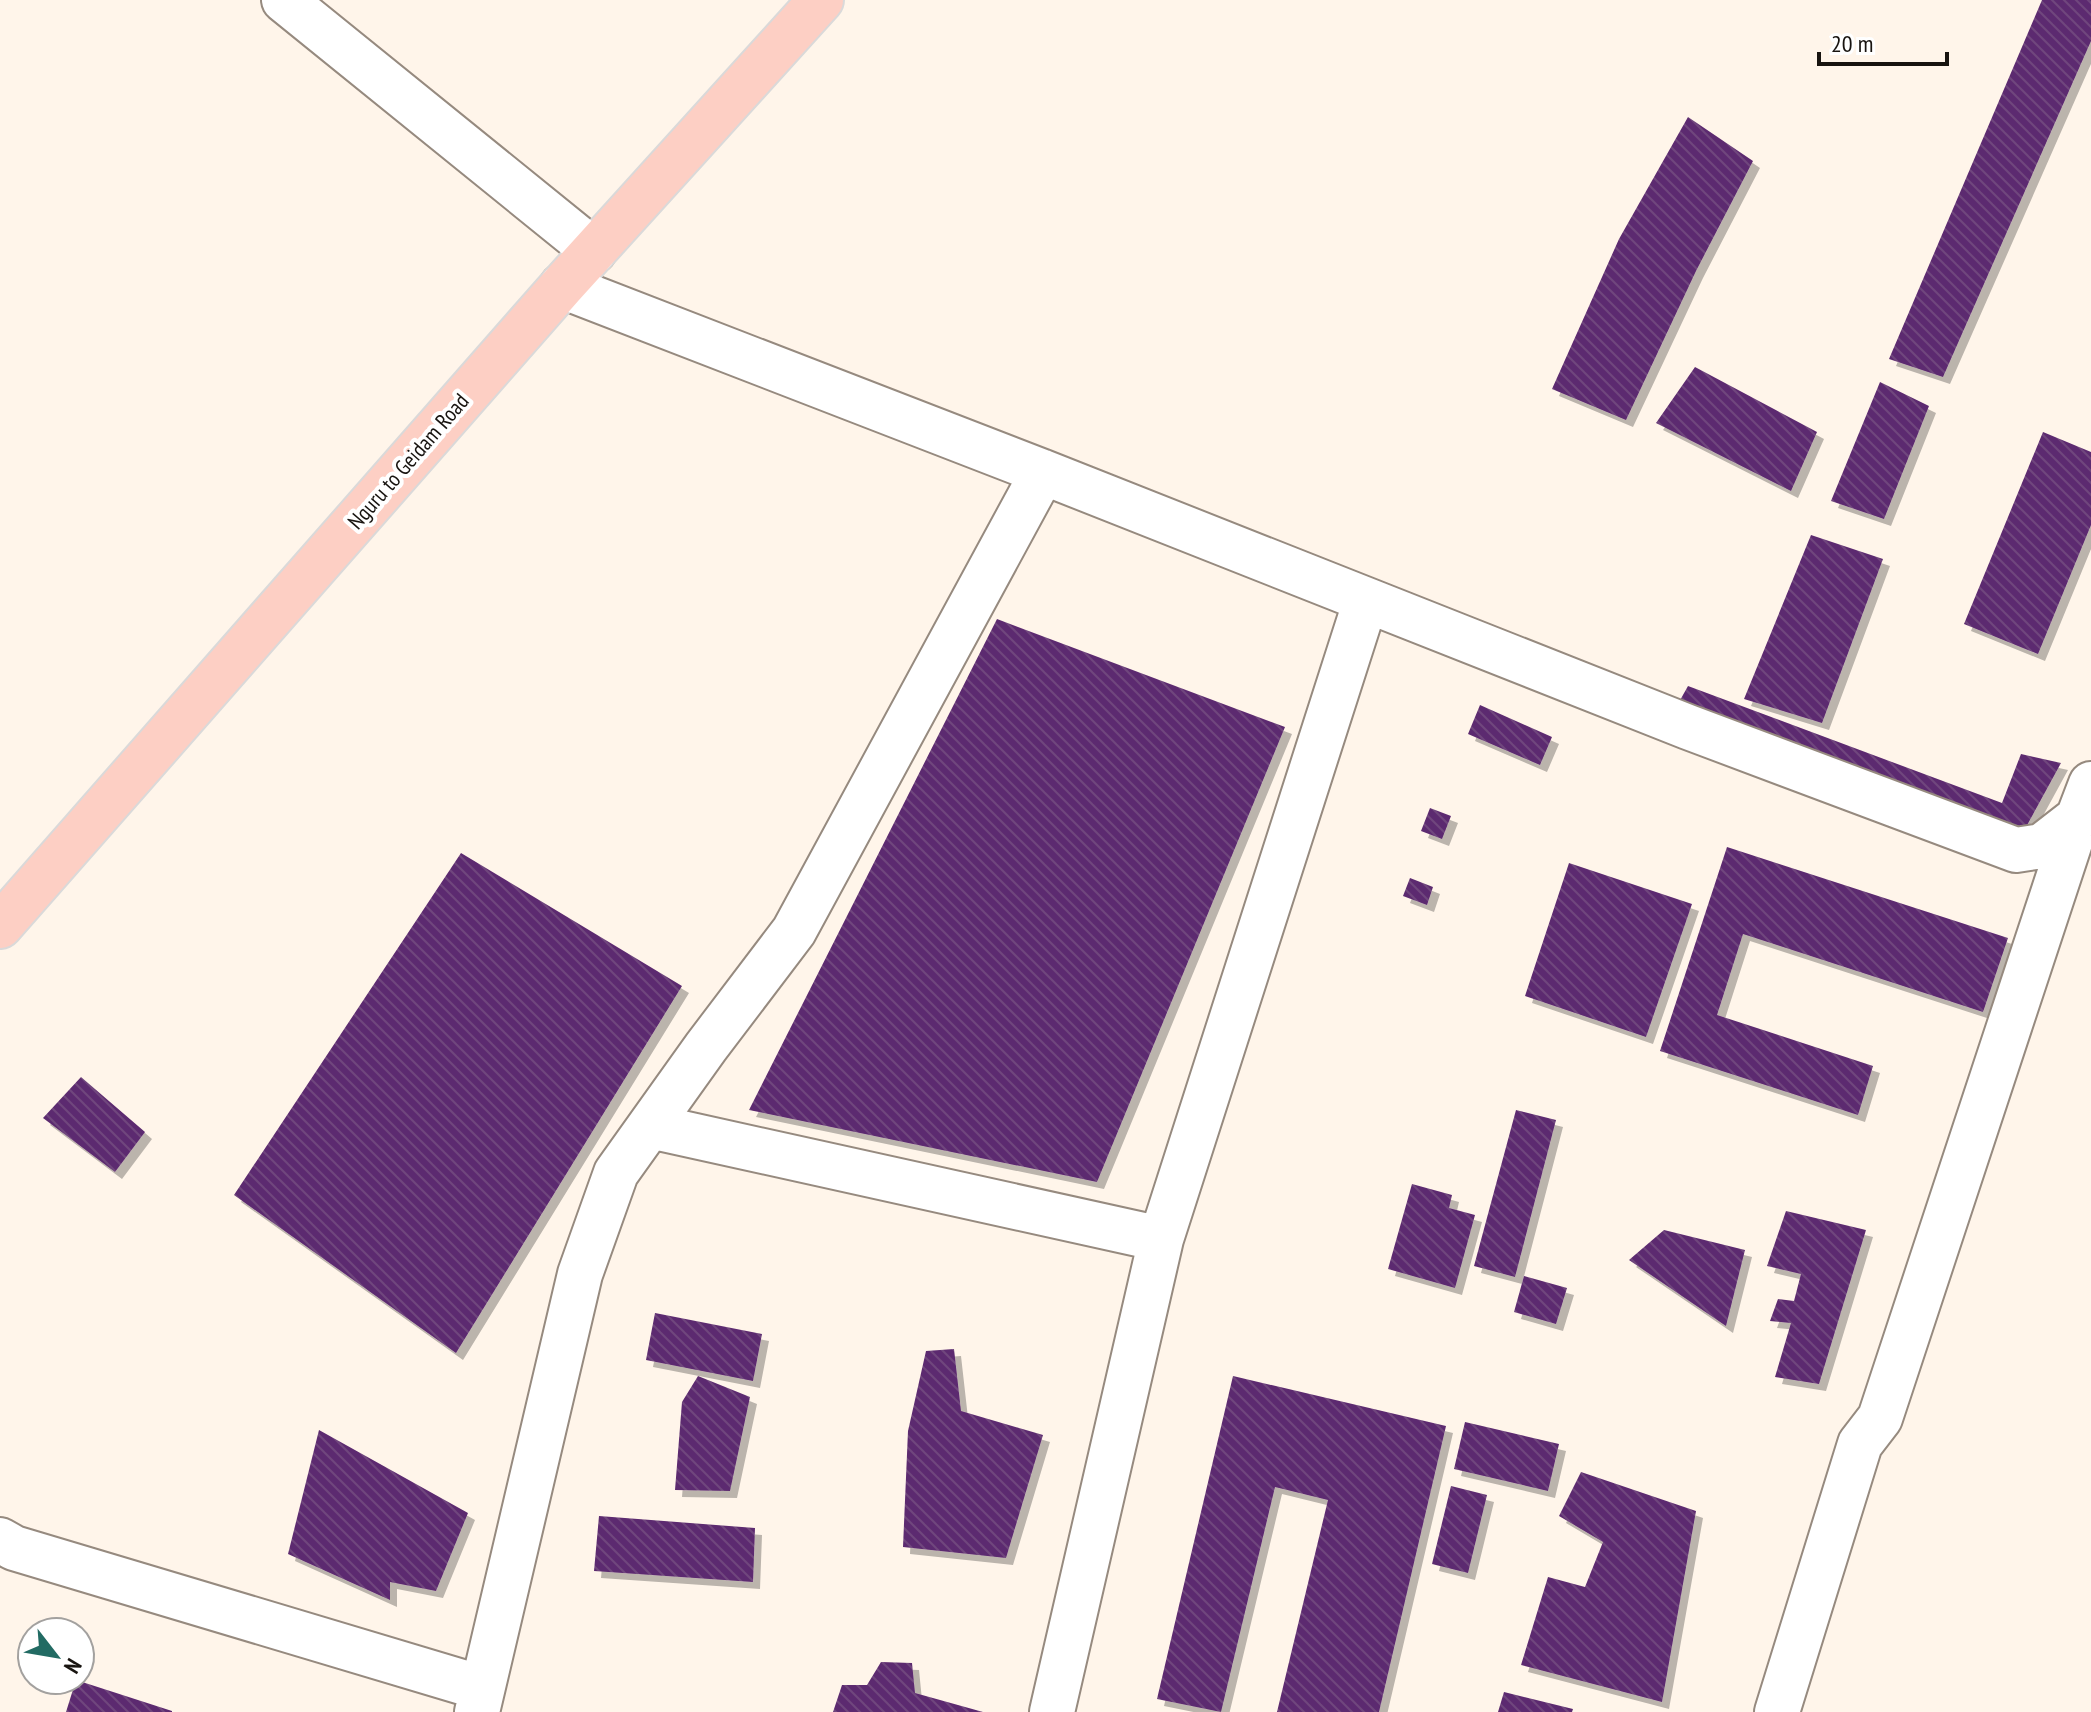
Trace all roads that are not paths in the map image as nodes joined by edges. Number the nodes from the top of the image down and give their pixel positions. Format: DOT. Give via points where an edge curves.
graph roads {
  1 [pos="284,0"];
  2 [pos="821,0"];
  3 [pos="594,251"];
  4 [pos="562,286"];
  5 [pos="1043,472"];
  6 [pos="1366,600"];
  7 [pos="2085,801"];
  8 [pos="0,926"];
  9 [pos="650,1126"];
  10 [pos="1161,1239"];
  11 [pos="0,1540"];
  12 [pos="479,1700"];
  13 [pos="1052,1712"];
  14 [pos="1777,1712"];
  1 -- 3 [label="street"];
  2 -- 3 [label="main road, Nguru to Geidam Road"];
  3 -- 4 [label="main road, Nguru to Geidam Road"];
  4 -- 5 [label="street"];
  4 -- 8 [label="main road, Nguru to Geidam Road"];
  5 -- 6 [label="street"];
  5 -- 9 [label="street" via="794,931"];
  6 -- 7 [label="street" via="2016,850 2042,846"];
  6 -- 10 [label="street"];
  7 -- 14 [label="street" via="1880,1418 1860,1444"];
  9 -- 10 [label="street"];
  9 -- 12 [label="street" via="616,1173 580,1274"];
  10 -- 13 [label="street"];
  11 -- 12 [label="street"];
}
